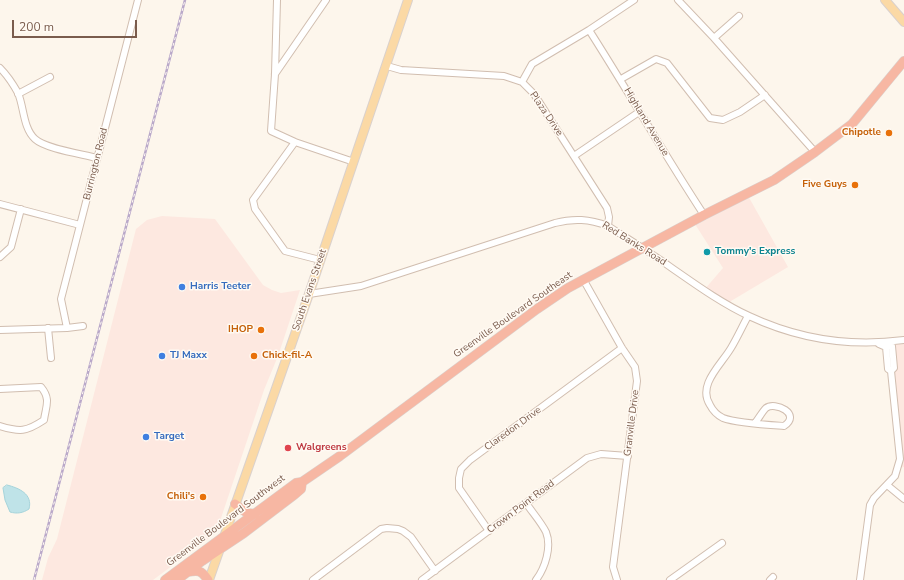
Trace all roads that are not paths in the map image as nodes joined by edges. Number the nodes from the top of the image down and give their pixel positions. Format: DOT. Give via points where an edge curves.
graph roads {
  1 [pos="138,0"];
  2 [pos="277,0"];
  3 [pos="326,0"];
  4 [pos="408,0"];
  5 [pos="634,0"];
  6 [pos="678,0"];
  7 [pos="885,0"];
  8 [pos="739,16"];
  9 [pos="904,22"];
  10 [pos="589,30"];
  11 [pos="714,38"];
  12 [pos="904,61"];
  13 [pos="387,66"];
  14 [pos="0,68"];
  15 [pos="275,74"];
  16 [pos="50,77"];
  17 [pos="621,79"];
  18 [pos="522,82"];
  19 [pos="18,94"];
  20 [pos="764,95"];
  21 [pos="639,112"];
  22 [pos="295,142"];
  23 [pos="815,152"];
  24 [pos="574,156"];
  25 [pos="97,158"];
  26 [pos="354,162"];
  27 [pos="0,204"];
  28 [pos="21,209"];
  29 [pos="704,215"];
  30 [pos="80,225"];
  31 [pos="608,226"];
  32 [pos="642,248"];
  33 [pos="0,257"];
  34 [pos="320,260"];
  35 [pos="583,279"];
  36 [pos="308,294"];
  37 [pos="748,316"];
  38 [pos="83,326"];
  39 [pos="48,328"];
  40 [pos="66,328"];
  41 [pos="0,330"];
  42 [pos="904,340"];
  43 [pos="877,343"];
  44 [pos="622,348"];
  45 [pos="51,358"];
  46 [pos="0,389"];
  47 [pos="755,423"];
  48 [pos="0,426"];
  49 [pos="628,456"];
  50 [pos="302,482"];
  51 [pos="887,485"];
  52 [pos="904,498"];
  53 [pos="526,503"];
  54 [pos="235,504"];
  55 [pos="255,514"];
  56 [pos="489,531"];
  57 [pos="224,538"];
  58 [pos="722,543"];
  59 [pos="220,548"];
  60 [pos="435,570"];
  61 [pos="186,573"];
  62 [pos="165,580"];
  63 [pos="177,580"];
  64 [pos="209,580"];
  65 [pos="313,580"];
  66 [pos="422,580"];
  67 [pos="536,580"];
  68 [pos="617,580"];
  69 [pos="670,580"];
  70 [pos="860,580"];
  1 -- 25 [label="street, Burrington Road"];
  2 -- 15 [label="street"];
  3 -- 15 [label="street"];
  4 -- 13 [label="main road, South Evans Street"];
  5 -- 10 [label="street"];
  6 -- 11 [label="street"];
  7 -- 9 [label="main road"];
  8 -- 11 [label="street"];
  10 -- 17 [label="street, Highland Avenue"];
  10 -- 18 [label="street" via="532,64"];
  11 -- 20 [label="street"];
  12 -- 23 [label="highway, Greenville Boulevard Southeast" via="852,124"];
  13 -- 18 [label="street, Plaza Drive" via="401,70 504,76"];
  13 -- 26 [label="main road, South Evans Street"];
  14 -- 19 [label="street"];
  15 -- 22 [label="street" via="271,131"];
  16 -- 19 [label="street"];
  17 -- 20 [label="street" via="656,59 667,63 710,118 723,120 740,112"];
  17 -- 21 [label="street, Highland Avenue"];
  18 -- 24 [label="street, Plaza Drive" via="534,94"];
  19 -- 25 [label="street" via="28,130 35,139 45,145"];
  20 -- 23 [label="street"];
  21 -- 24 [label="street"];
  21 -- 29 [label="street, Highland Avenue"];
  22 -- 26 [label="street"];
  22 -- 34 [label="street" via="253,200 255,209 285,251"];
  23 -- 29 [label="highway, Greenville Boulevard Southeast" via="774,180"];
  24 -- 31 [label="street, Plaza Drive" via="607,208"];
  25 -- 30 [label="street, Burrington Road"];
  26 -- 34 [label="main road, South Evans Street"];
  27 -- 28 [label="street"];
  28 -- 30 [label="street"];
  28 -- 33 [label="street" via="11,247"];
  29 -- 32 [label="highway, Greenville Boulevard Southeast"];
  30 -- 40 [label="street, Burrington Road" via="62,299"];
  31 -- 32 [label="street, Red Banks Road"];
  31 -- 36 [label="street, Red Banks Road" via="584,219 564,221 362,286"];
  32 -- 35 [label="highway, Greenville Boulevard Southeast"];
  32 -- 37 [label="street, Red Banks Road"];
  34 -- 36 [label="main road, South Evans Street"];
  35 -- 44 [label="street, Granville Drive"];
  35 -- 50 [label="highway, Greenville Boulevard Southeast" via="536,309"];
  36 -- 54 [label="main road, South Evans Street"];
  37 -- 43 [label="street, Red Banks Road" via="777,328 815,338"];
  37 -- 47 [label="street" via="712,375 706,396 712,408 722,418"];
  38 -- 40 [label="street"];
  39 -- 40 [label="street"];
  39 -- 41 [label="street"];
  39 -- 45 [label="street"];
  42 -- 43 [label="street, Red Banks Road"];
  43 -- 51 [label="street" via="892,346 894,368 891,372 900,460 895,476"];
  44 -- 49 [label="street, Granville Drive" via="635,367 637,381"];
  44 -- 56 [label="street, Claredon Drive" via="470,460 461,470 459,488"];
  46 -- 48 [label="street" via="41,387 47,393 48,399 44,420 32,428 20,431"];
  47 -- 47 [label="street" via="784,426 789,422 790,415 785,409 770,406"];
  49 -- 53 [label="street, Crown Point Road" via="601,454 587,458"];
  49 -- 68 [label="street, Granville Drive" via="613,567"];
  50 -- 55 [label="highway, Greenville Boulevard Southwest" via="296,483"];
  50 -- 59 [label="highway, Greenville Boulevard Southeast" via="298,492"];
  51 -- 52 [label="street"];
  51 -- 70 [label="street" via="870,505"];
  53 -- 56 [label="street, Crown Point Road"];
  53 -- 67 [label="street" via="546,532 548,549"];
  54 -- 55 [label="highway" via="247,513"];
  54 -- 57 [label="main road, South Evans Street"];
  55 -- 57 [label="highway, Greenville Boulevard Southwest"];
  56 -- 60 [label="street, Crown Point Road"];
  57 -- 59 [label="main road, South Evans Street"];
  57 -- 62 [label="highway, Greenville Boulevard Southwest"];
  58 -- 69 [label="street"];
  59 -- 61 [label="highway, Greenville Boulevard Southwest"];
  59 -- 64 [label="main road, South Evans Street"];
  60 -- 65 [label="street" via="407,533 387,528 375,533"];
  60 -- 66 [label="street, Crown Point Road"];
  61 -- 63 [label="highway, Greenville Boulevard Southwest"];
  61 -- 64 [label="highway" via="198,571"];
}
